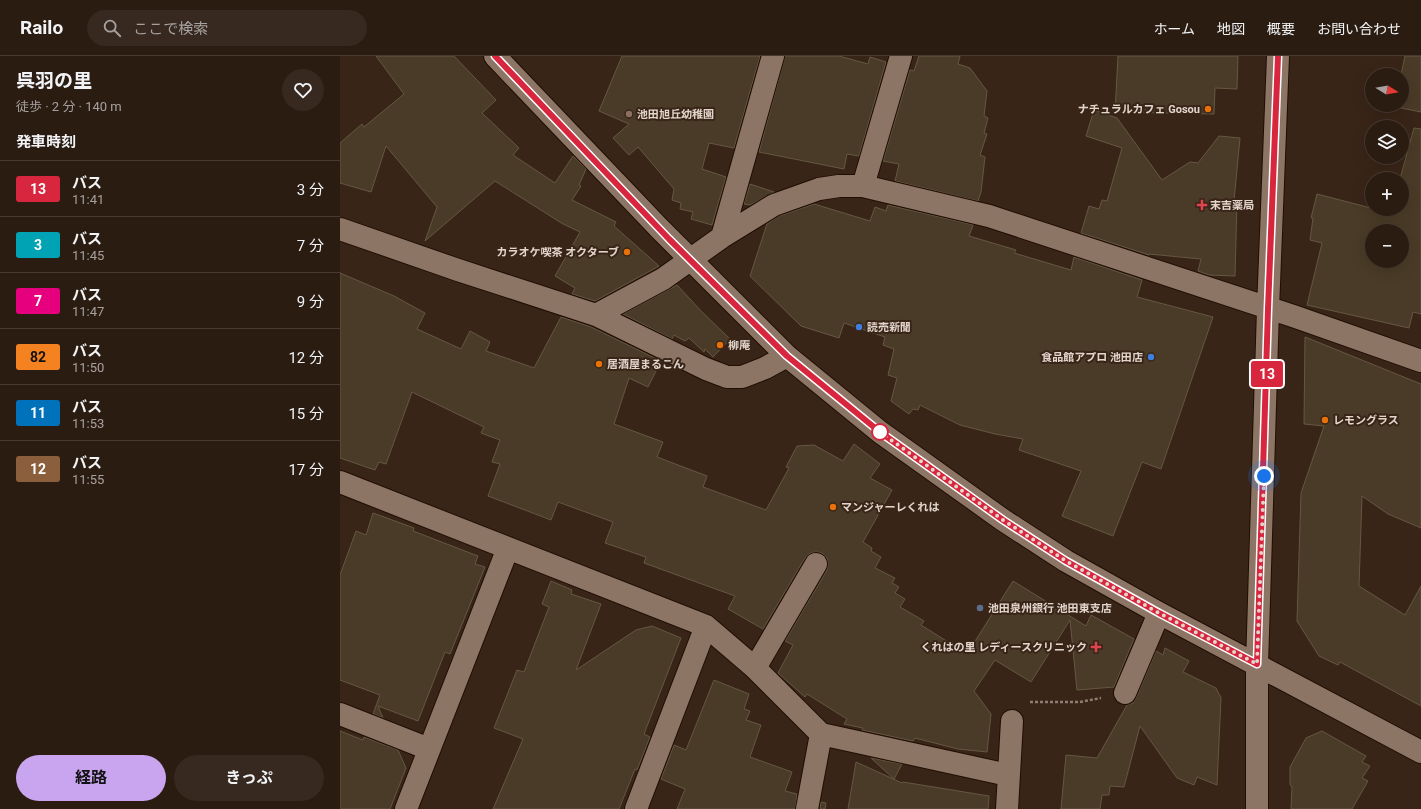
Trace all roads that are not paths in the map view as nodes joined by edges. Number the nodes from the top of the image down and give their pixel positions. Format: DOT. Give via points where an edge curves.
graph roads {
  1 [pos="495,56"];
  2 [pos="773,56"];
  3 [pos="902,56"];
  4 [pos="1278,56"];
  5 [pos="863,186"];
  6 [pos="340,229"];
  7 [pos="722,237"];
  8 [pos="690,260"];
  9 [pos="1268,309"];
  10 [pos="596,315"];
  11 [pos="787,356"];
  12 [pos="1421,361"];
  13 [pos="340,482"];
  14 [pos="508,548"];
  15 [pos="816,564"];
  16 [pos="1159,613"];
  17 [pos="706,626"];
  18 [pos="1257,664"];
  19 [pos="755,668"];
  20 [pos="1125,693"];
  21 [pos="340,714"];
  22 [pos="1012,721"];
  23 [pos="821,734"];
  24 [pos="430,749"];
  25 [pos="1421,752"];
  26 [pos="1008,775"];
  27 [pos="406,809"];
  28 [pos="636,809"];
  29 [pos="807,809"];
  30 [pos="1007,809"];
  31 [pos="1257,809"];
  1 -- 8 [label="street"];
  2 -- 7 [label="street"];
  3 -- 5 [label="street"];
  4 -- 9 [label="street"];
  5 -- 7 [label="street" via="819,189 774,205"];
  5 -- 9 [label="street" via="989,216"];
  6 -- 10 [label="street"];
  7 -- 8 [label="street"];
  8 -- 10 [label="street" via="663,279"];
  8 -- 11 [label="street"];
  9 -- 12 [label="street"];
  9 -- 18 [label="street"];
  10 -- 11 [label="street" via="727,377 742,377"];
  11 -- 16 [label="street" via="880,432 1003,520 1066,561"];
  13 -- 14 [label="street"];
  14 -- 17 [label="street"];
  14 -- 24 [label="street"];
  15 -- 19 [label="street"];
  16 -- 18 [label="street"];
  16 -- 20 [label="street"];
  17 -- 19 [label="street"];
  17 -- 28 [label="street"];
  18 -- 25 [label="street"];
  18 -- 31 [label="street"];
  19 -- 23 [label="street"];
  21 -- 24 [label="street"];
  22 -- 26 [label="street"];
  23 -- 26 [label="street"];
  23 -- 29 [label="street"];
  24 -- 27 [label="street"];
  26 -- 30 [label="street"];
}
